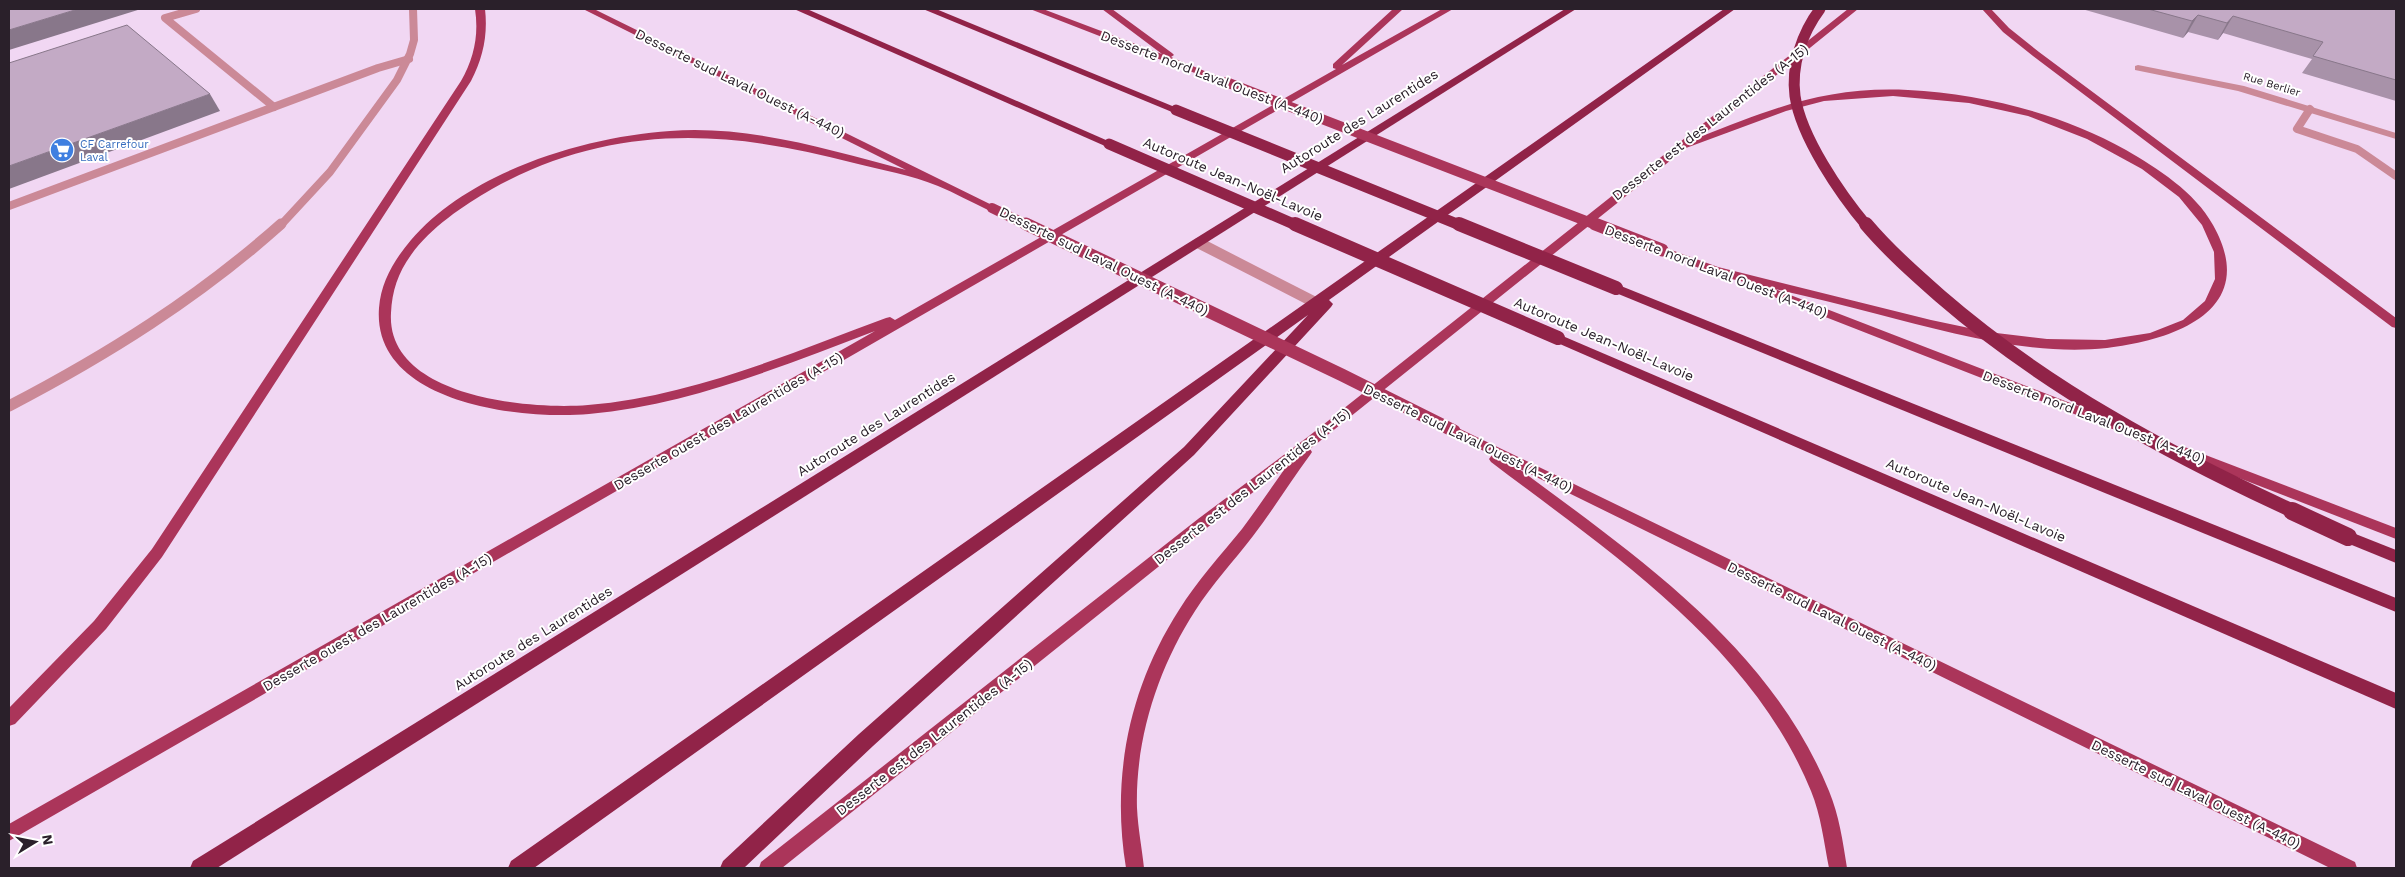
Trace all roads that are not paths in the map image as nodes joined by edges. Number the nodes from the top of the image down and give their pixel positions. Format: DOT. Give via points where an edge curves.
graph roads {
  1 [pos="196,9"];
  2 [pos="414,9"];
  3 [pos="480,9"];
  4 [pos="587,9"];
  5 [pos="799,9"];
  6 [pos="928,9"];
  7 [pos="1035,9"];
  8 [pos="1107,9"];
  9 [pos="1398,9"];
  10 [pos="1448,9"];
  11 [pos="1571,9"];
  12 [pos="1730,9"];
  13 [pos="1820,9"];
  14 [pos="1852,9"];
  15 [pos="1986,9"];
  16 [pos="408,59"];
  17 [pos="1184,66"];
  18 [pos="2138,68"];
  19 [pos="1319,82"];
  20 [pos="274,107"];
  21 [pos="2310,109"];
  22 [pos="2396,136"];
  23 [pos="1674,150"];
  24 [pos="2396,176"];
  25 [pos="939,182"];
  26 [pos="9,206"];
  27 [pos="1199,243"];
  28 [pos="1714,270"];
  29 [pos="1319,305"];
  30 [pos="928,306"];
  31 [pos="2396,324"];
  32 [pos="9,406"];
  33 [pos="1314,439"];
  34 [pos="1472,440"];
  35 [pos="2396,534"];
  36 [pos="2396,557"];
  37 [pos="2396,605"];
  38 [pos="2396,702"];
  39 [pos="9,719"];
  40 [pos="9,833"];
  41 [pos="200,868"];
  42 [pos="518,868"];
  43 [pos="730,868"];
  44 [pos="768,868"];
  45 [pos="1135,868"];
  46 [pos="1838,868"];
  47 [pos="2348,868"];
  1 -- 20 [label="lane" via="165,18"];
  2 -- 16 [label="lane" via="415,36"];
  3 -- 39 [label="main road" via="480,46 466,81 183,514 131,588 100,625"];
  4 -- 25 [label="main road, Desserte sud Laval Ouest (A-440)"];
  5 -- 38 [label="highway, Autoroute Jean-Noël-Lavoie, bridge"];
  6 -- 37 [label="highway, bridge"];
  7 -- 17 [label="main road, Desserte nord Laval Ouest (A-440)"];
  8 -- 17 [label="main road"];
  9 -- 19 [label="main road"];
  10 -- 19 [label="main road, Desserte ouest des Laurentides (A-15)"];
  11 -- 27 [label="highway, Autoroute des Laurentides"];
  12 -- 29 [label="highway"];
  13 -- 36 [label="highway, bridge" via="1804,34 1797,62 1795,91 1818,155 1835,184 1888,249 1968,321 2088,404 2192,463"];
  14 -- 23 [label="main road, Desserte est des Laurentides (A-15)"];
  15 -- 31 [label="main road" via="2036,54"];
  16 -- 20 [label="lane"];
  16 -- 32 [label="lane" via="396,82 330,173 299,208 261,242 205,288 156,322"];
  17 -- 28 [label="main road, Desserte nord Laval Ouest (A-440), bridge"];
  18 -- 21 [label="street, Rue Berlier" via="2221,83"];
  19 -- 30 [label="main road, Desserte ouest des Laurentides (A-15)"];
  20 -- 26 [label="lane"];
  21 -- 22 [label="street, Rue Berlier"];
  21 -- 24 [label="lane" via="2297,129 2357,149"];
  23 -- 28 [label="main road" via="1788,107 1838,96 1918,94 1997,106 2084,134 2158,174 2186,197 2207,221 2218,241 2224,270 2213,303 2186,324 2133,341 2102,344 2043,343 1978,334"];
  23 -- 33 [label="main road, Desserte est des Laurentides (A-15)"];
  25 -- 30 [label="main road" via="746,136 674,134 596,146 545,161 502,179 466,200 432,226 396,270 384,304 383,322 396,354 423,379 442,389 463,398 513,409 570,411 629,406 683,395"];
  25 -- 34 [label="main road, Desserte sud Laval Ouest (A-440), bridge"];
  27 -- 29 [label="lane"];
  27 -- 41 [label="highway, Autoroute des Laurentides"];
  28 -- 35 [label="main road, Desserte nord Laval Ouest (A-440)"];
  29 -- 42 [label="highway"];
  29 -- 43 [label="highway" via="1188,451 880,727"];
  30 -- 40 [label="main road, Desserte ouest des Laurentides (A-15)"];
  33 -- 44 [label="main road, Desserte est des Laurentides (A-15)" via="1203,523"];
  33 -- 45 [label="main road" via="1188,609 1155,672 1139,719 1130,775 1128,800"];
  34 -- 46 [label="main road" via="1658,582 1687,607 1762,688 1805,758 1820,793"];
  34 -- 47 [label="main road, Desserte sud Laval Ouest (A-440)"];
}
